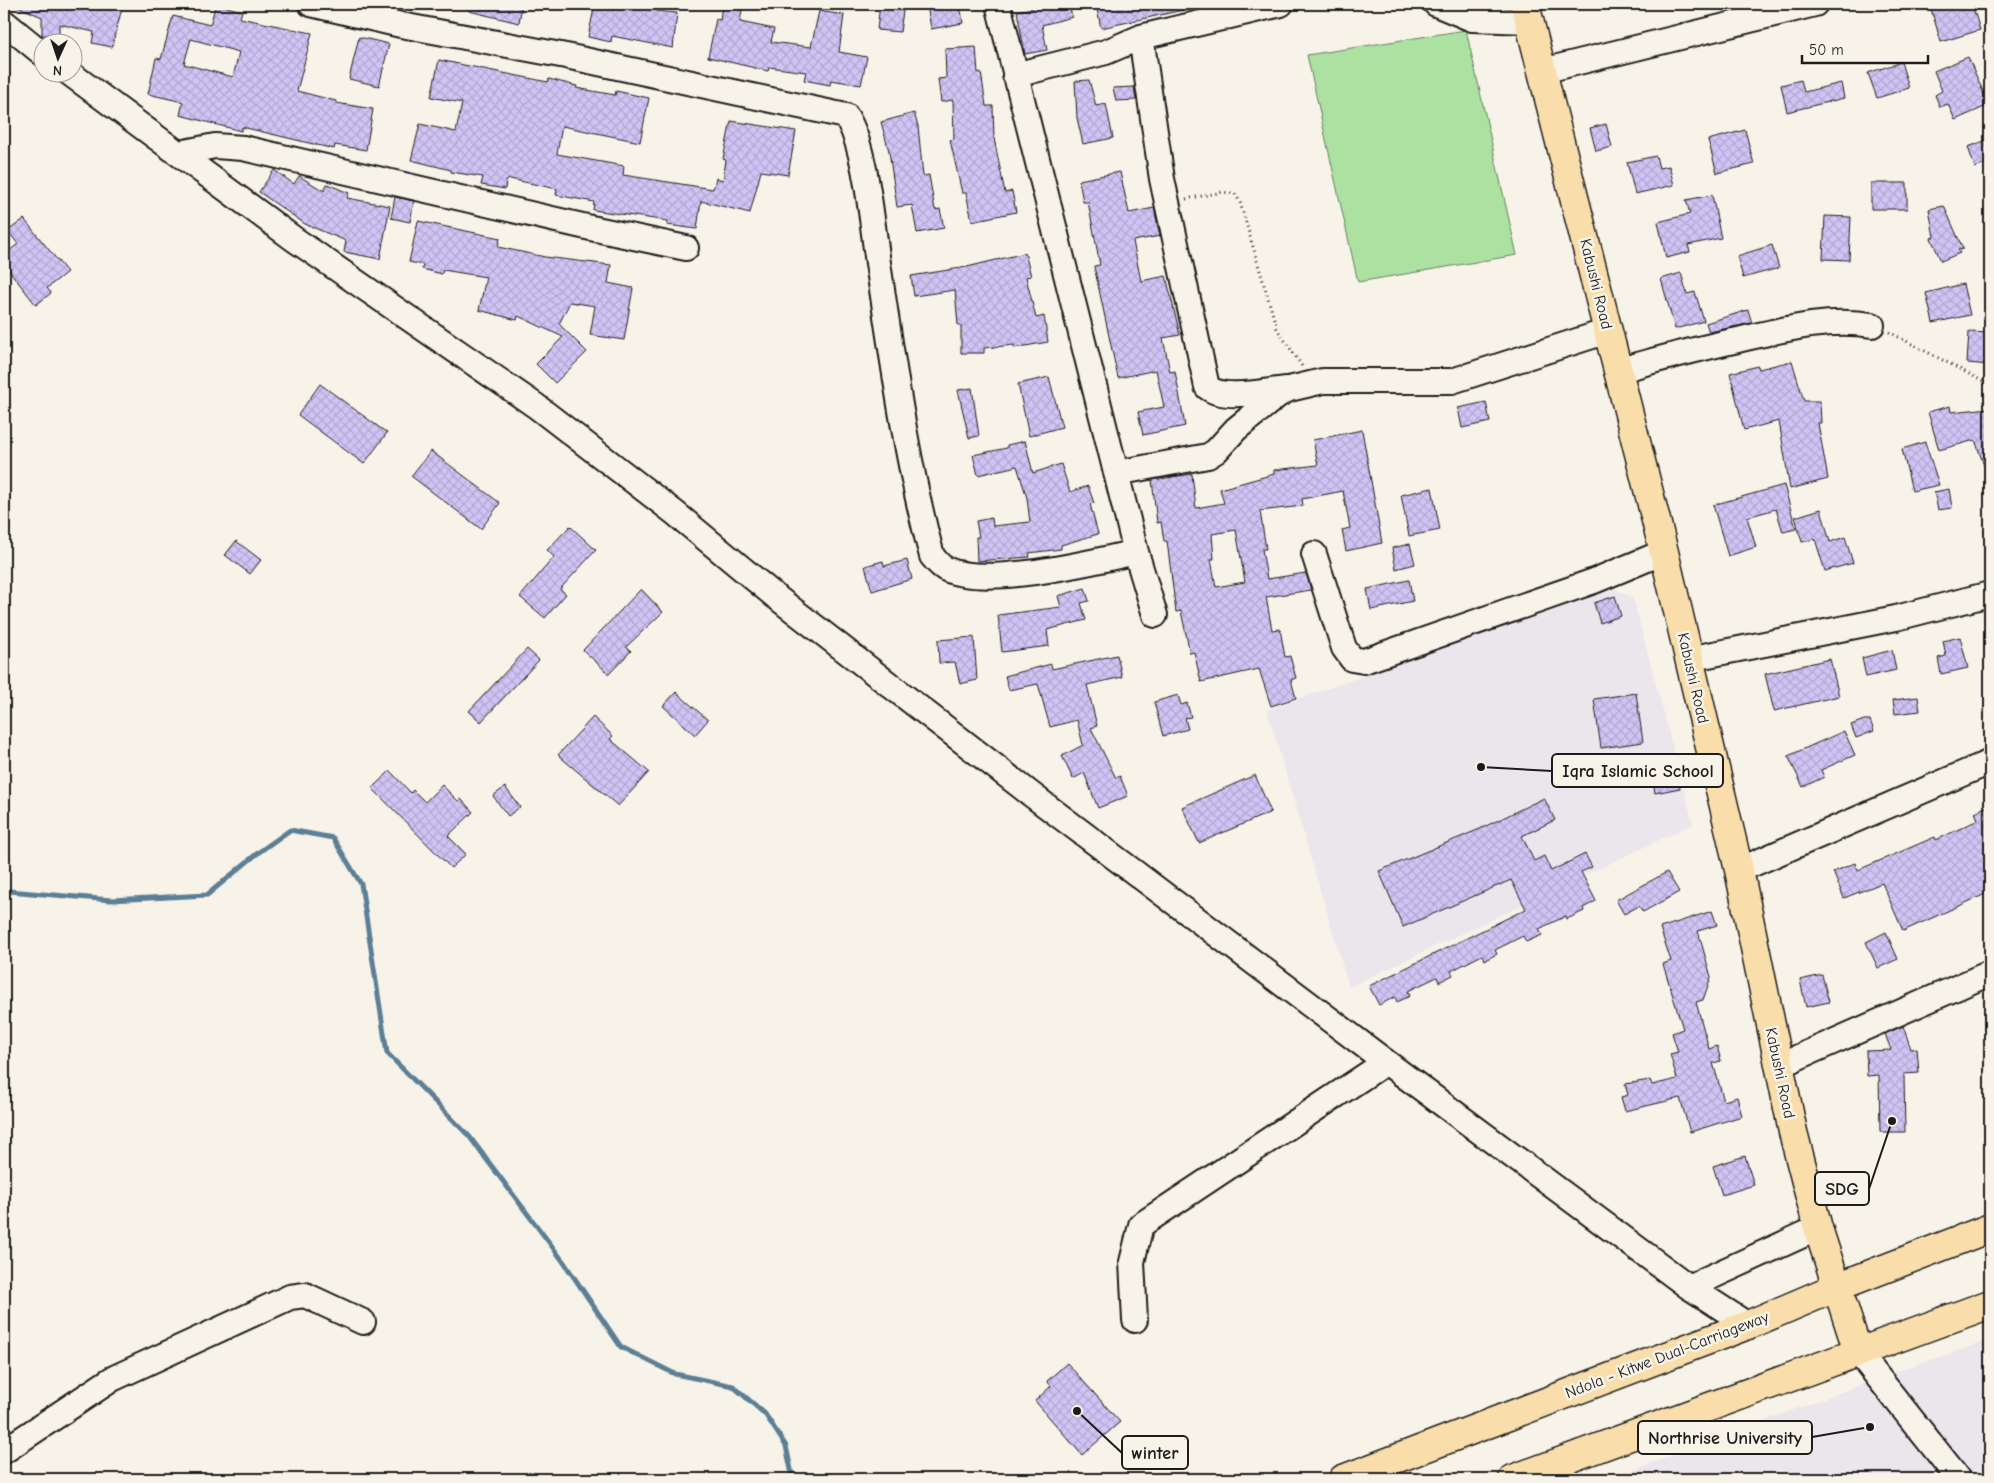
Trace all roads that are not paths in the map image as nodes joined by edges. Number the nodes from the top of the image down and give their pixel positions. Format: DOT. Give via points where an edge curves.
graph roads {
  1 [pos="311,4"];
  2 [pos="998,4"];
  3 [pos="1281,4"];
  4 [pos="1436,4"];
  5 [pos="1815,4"];
  6 [pos="1527,12"];
  7 [pos="4,22"];
  8 [pos="1141,37"];
  9 [pos="32,45"];
  10 [pos="1542,72"];
  11 [pos="1015,75"];
  12 [pos="82,82"];
  13 [pos="179,152"];
  14 [pos="686,248"];
  15 [pos="1872,325"];
  16 [pos="1608,330"];
  17 [pos="1618,371"];
  18 [pos="1289,388"];
  19 [pos="1116,473"];
  20 [pos="1136,552"];
  21 [pos="1664,552"];
  22 [pos="1314,554"];
  23 [pos="1990,594"];
  24 [pos="1155,615"];
  25 [pos="1688,659"];
  26 [pos="1990,762"];
  27 [pos="1739,870"];
  28 [pos="1990,973"];
  29 [pos="1386,1062"];
  30 [pos="1778,1066"];
  31 [pos="1818,1228"];
  32 [pos="1990,1228"];
  33 [pos="1689,1287"];
  34 [pos="1837,1287"];
  35 [pos="1990,1304"];
  36 [pos="1135,1320"];
  37 [pos="362,1322"];
  38 [pos="1748,1325"];
  39 [pos="1858,1352"];
  40 [pos="4,1451"];
  41 [pos="1343,1479"];
  42 [pos="1513,1479"];
  43 [pos="1959,1479"];
  1 -- 20 [label="street" via="846,116 855,130 905,435 932,556 944,569 985,576 1070,567"];
  2 -- 11 [label="street"];
  3 -- 8 [label="street"];
  4 -- 6 [label="street" via="1472,19 1487,21"];
  5 -- 10 [label="street"];
  6 -- 10 [label="main road, Kabushi Road"];
  7 -- 9 [label="street"];
  8 -- 11 [label="street" via="1106,52"];
  8 -- 18 [label="street" via="1167,203 1207,387 1217,394"];
  10 -- 16 [label="main road, Kabushi Road"];
  11 -- 19 [label="street"];
  12 -- 13 [label="street"];
  13 -- 14 [label="street" via="215,146 242,148"];
  13 -- 29 [label="street" via="294,239 536,406 878,677"];
  15 -- 17 [label="street" via="1857,322 1806,326 1655,359"];
  16 -- 17 [label="main road, Kabushi Road"];
  16 -- 18 [label="street" via="1452,381 1323,380"];
  17 -- 21 [label="main road, Kabushi Road"];
  18 -- 19 [label="street" via="1236,429 1208,456"];
  19 -- 20 [label="street"];
  20 -- 24 [label="street"];
  21 -- 22 [label="street" via="1594,581 1364,661 1352,659 1344,648"];
  21 -- 25 [label="main road, Kabushi Road"];
  23 -- 25 [label="street" via="1886,620"];
  25 -- 27 [label="main road, Kabushi Road"];
  26 -- 27 [label="street"];
  27 -- 30 [label="main road, Kabushi Road"];
  28 -- 30 [label="street"];
  29 -- 33 [label="street"];
  29 -- 36 [label="street" via="1141,1225 1132,1262"];
  30 -- 31 [label="main road, Kabushi Road"];
  31 -- 33 [label="street"];
  31 -- 34 [label="main road, Kabushi Road"];
  32 -- 34 [label="main road, Ndola - Kitwe Dual-Carriageway"];
  33 -- 38 [label="street"];
  34 -- 38 [label="main road, Ndola - Kitwe Dual-Carriageway"];
  34 -- 39 [label="main road, Kabushi Road"];
  35 -- 39 [label="main road"];
  37 -- 40 [label="street" via="305,1295 290,1297 112,1379"];
  38 -- 41 [label="main road, Ndola - Kitwe Dual-Carriageway"];
  39 -- 42 [label="main road"];
  39 -- 43 [label="street"];
}
